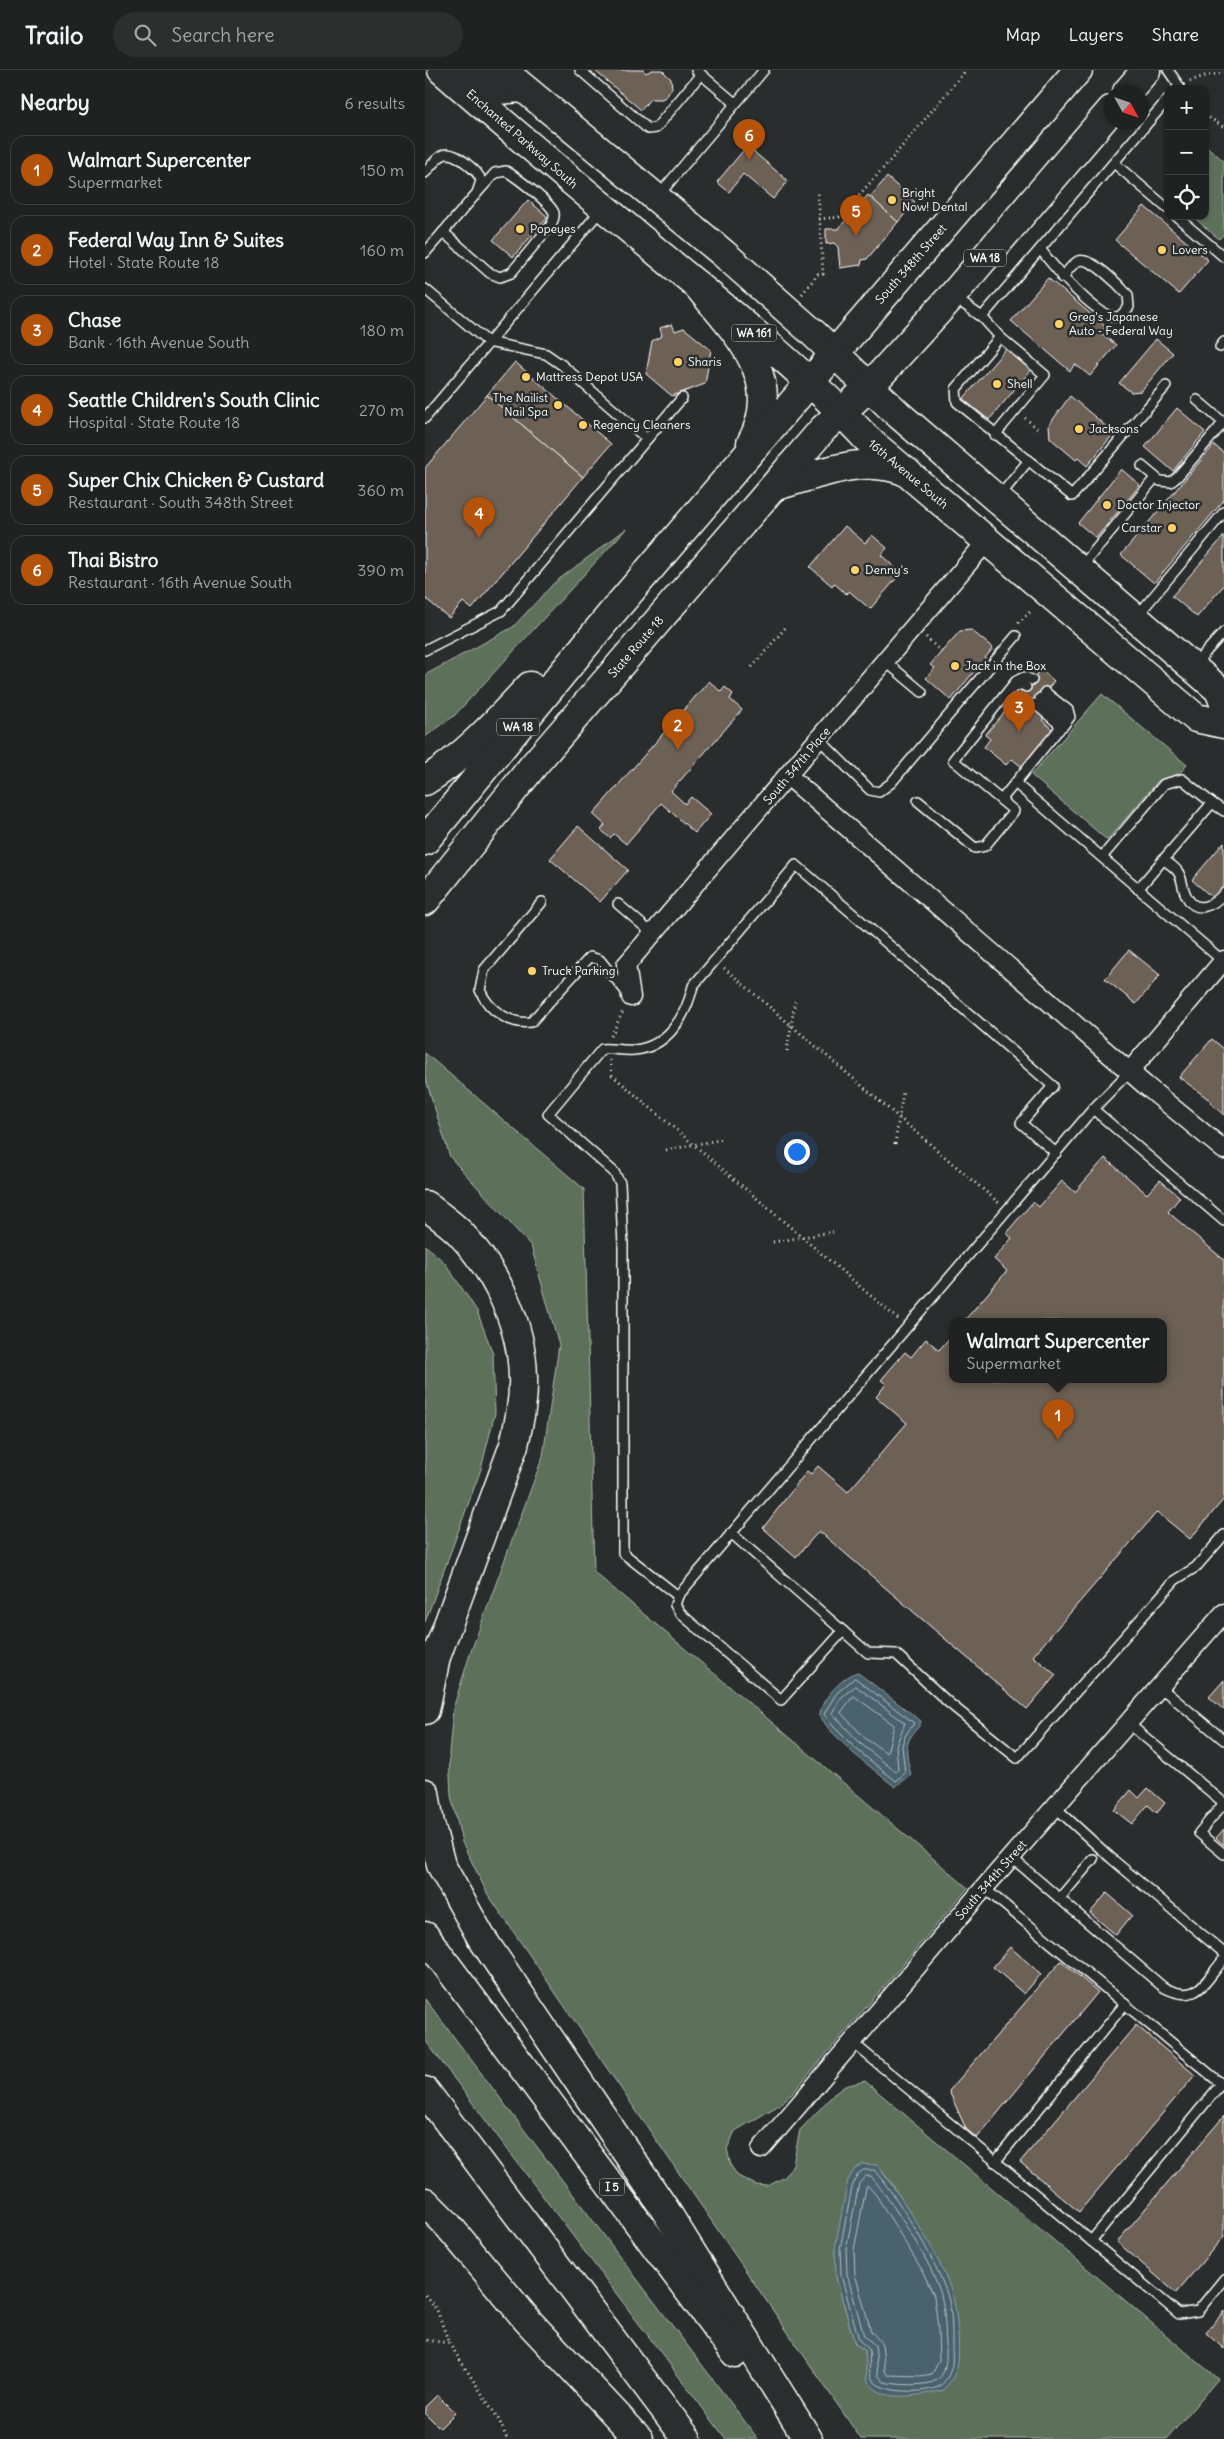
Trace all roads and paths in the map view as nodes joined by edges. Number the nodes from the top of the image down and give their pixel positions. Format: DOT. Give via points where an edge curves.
graph roads {
  1 [pos="442,70"];
  2 [pos="471,70"];
  3 [pos="502,70"];
  4 [pos="580,70"];
  5 [pos="764,70"];
  6 [pos="966,70"];
  7 [pos="1078,70"];
  8 [pos="1146,70"];
  9 [pos="1168,70"];
  10 [pos="699,72"];
  11 [pos="1224,73"];
  12 [pos="1133,85"];
  13 [pos="1177,85"];
  14 [pos="1183,85"];
  15 [pos="523,88"];
  16 [pos="735,103"];
  17 [pos="1164,104"];
  18 [pos="1104,118"];
  19 [pos="1209,118"];
  20 [pos="1224,127"];
  21 [pos="1114,163"];
  22 [pos="425,173"];
  23 [pos="817,191"];
  24 [pos="477,193"];
  25 [pos="656,198"];
  26 [pos="1164,206"];
  27 [pos="603,208"];
  28 [pos="819,219"];
  29 [pos="1181,220"];
  30 [pos="443,232"];
  31 [pos="1041,250"];
  32 [pos="425,253"];
  33 [pos="1224,257"];
  34 [pos="1062,278"];
  35 [pos="697,285"];
  36 [pos="425,289"];
  37 [pos="952,296"];
  38 [pos="800,297"];
  39 [pos="982,317"];
  40 [pos="1000,337"];
  41 [pos="488,342"];
  42 [pos="823,368"];
  43 [pos="1166,386"];
  44 [pos="682,398"];
  45 [pos="856,400"];
  46 [pos="1197,400"];
  47 [pos="425,418"];
  48 [pos="1025,418"];
  49 [pos="1224,422"];
  50 [pos="1037,428"];
  51 [pos="995,435"];
  52 [pos="647,439"];
  53 [pos="1029,460"];
  54 [pos="1142,466"];
  55 [pos="737,468"];
  56 [pos="907,472"];
  57 [pos="1155,478"];
  58 [pos="776,486"];
  59 [pos="997,499"];
  60 [pos="1224,512"];
  61 [pos="987,541"];
  62 [pos="1079,569"];
  63 [pos="1032,610"];
  64 [pos="611,614"];
  65 [pos="1136,617"];
  66 [pos="1013,625"];
  67 [pos="786,627"];
  68 [pos="1224,632"];
  69 [pos="1016,636"];
  70 [pos="425,650"];
  71 [pos="885,661"];
  72 [pos="1193,666"];
  73 [pos="752,667"];
  74 [pos="922,692"];
  75 [pos="1008,692"];
  76 [pos="1040,698"];
  77 [pos="1224,704"];
  78 [pos="1224,724"];
  79 [pos="819,739"];
  80 [pos="788,776"];
  81 [pos="425,781"];
  82 [pos="1015,783"];
  83 [pos="1001,800"];
  84 [pos="918,801"];
  85 [pos="1212,803"];
  86 [pos="1224,811"];
  87 [pos="425,841"];
  88 [pos="1102,857"];
  89 [pos="1163,859"];
  90 [pos="1138,889"];
  91 [pos="1224,893"];
  92 [pos="425,900"];
  93 [pos="542,902"];
  94 [pos="619,904"];
  95 [pos="653,934"];
  96 [pos="714,960"];
  97 [pos="1224,961"];
  98 [pos="631,997"];
  99 [pos="795,1000"];
  100 [pos="791,1025"];
  101 [pos="610,1048"];
  102 [pos="787,1051"];
  103 [pos="1130,1071"];
  104 [pos="903,1092"];
  105 [pos="1093,1108"];
  106 [pos="899,1118"];
  107 [pos="723,1139"];
  108 [pos="895,1144"];
  109 [pos="695,1145"];
  110 [pos="666,1150"];
  111 [pos="1224,1150"];
  112 [pos="1056,1153"];
  113 [pos="425,1205"];
  114 [pos="1006,1210"];
  115 [pos="1224,1221"];
  116 [pos="833,1232"];
  117 [pos="802,1237"];
  118 [pos="773,1242"];
  119 [pos="907,1327"];
  120 [pos="731,1533"];
  121 [pos="1224,1535"];
  122 [pos="678,1596"];
  123 [pos="1224,1613"];
  124 [pos="843,1631"];
  125 [pos="1160,1687"];
  126 [pos="425,1710"];
  127 [pos="1128,1723"];
  128 [pos="1224,1740"];
  129 [pos="425,1793"];
  130 [pos="1224,1803"];
  131 [pos="1055,1807"];
  132 [pos="1224,1854"];
  133 [pos="1011,1857"];
  134 [pos="1093,1859"];
  135 [pos="984,1888"];
  136 [pos="1059,1899"];
  137 [pos="425,1936"];
  138 [pos="1224,1953"];
  139 [pos="1224,1959"];
  140 [pos="1125,2004"];
  141 [pos="852,2042"];
  142 [pos="1222,2085"];
  143 [pos="425,2091"];
  144 [pos="761,2149"];
  145 [pos="995,2162"];
  146 [pos="425,2202"];
  147 [pos="425,2226"];
  148 [pos="1091,2241"];
  149 [pos="1224,2279"];
  150 [pos="425,2295"];
  151 [pos="528,2321"];
  152 [pos="425,2340"];
  153 [pos="449,2343"];
  154 [pos="507,2439"];
  155 [pos="639,2439"];
  156 [pos="687,2439"];
  157 [pos="799,2439"];
  158 [pos="808,2439"];
  1 -- 27 [label="main road, Enchanted Parkway South / WA 161"];
  2 -- 15 [label="main road" via="498,90"];
  3 -- 15 [label="main road, WA 161"];
  4 -- 10 [label="lane" via="648,128 656,128"];
  5 -- 16 [label="lane"];
  6 -- 28 [label="path" via="839,218"];
  7 -- 42 [label="main road, South 348th Street / WA 18"];
  8 -- 12 [label="main road"];
  9 -- 13 [label="lane"];
  10 -- 16 [label="lane"];
  11 -- 14 [label="path" via="1208,74"];
  15 -- 25 [label="main road, 16th Avenue South / WA 161"];
  16 -- 25 [label="lane"];
  17 -- 21 [label="lane"];
  18 -- 37 [label="main road, WA 18"];
  19 -- 20 [label="path"];
  21 -- 26 [label="lane"];
  21 -- 31 [label="lane"];
  22 -- 24 [label="lane" via="443,154 456,155 480,177 481,186"];
  23 -- 28 [label="path"];
  24 -- 30 [label="lane"];
  24 -- 30 [label="lane" via="495,173 506,171 547,204 554,219 511,273 500,277 490,273"];
  25 -- 42 [label="main road, 16th Avenue South / WA 161" via="724,254"];
  27 -- 35 [label="main road, 16th Avenue South / WA 161"];
  27 -- 41 [label="lane"];
  28 -- 38 [label="path" via="823,274 818,274"];
  29 -- 33 [label="lane"];
  30 -- 32 [label="lane"];
  31 -- 34 [label="lane"];
  31 -- 39 [label="lane"];
  34 -- 34 [label="lane" via="1107,316 1119,317 1129,307 1128,295 1091,262 1076,262"];
  35 -- 42 [label="main road, 16th Avenue South / WA 161"];
  35 -- 55 [label="main road" via="743,342 762,381 763,414"];
  36 -- 41 [label="lane"];
  37 -- 39 [label="lane"];
  37 -- 45 [label="main road, WA 18"];
  39 -- 40 [label="lane"];
  40 -- 51 [label="lane" via="956,389 957,402"];
  40 -- 51 [label="lane" via="1045,375"];
  41 -- 47 [label="lane"];
  41 -- 52 [label="lane" via="546,354"];
  42 -- 45 [label="main road, 16th Avenue South / WA 161"];
  42 -- 45 [label="main road, 16th Avenue South / WA 161"];
  42 -- 55 [label="main road, WA 18"];
  43 -- 53 [label="lane" via="1073,496"];
  44 -- 52 [label="lane"];
  45 -- 56 [label="main road, 16th Avenue South" via="866,438"];
  45 -- 58 [label="main road, State Route 18 / WA 18" via="823,429"];
  45 -- 59 [label="main road, 16th Avenue South"];
  46 -- 49 [label="lane"];
  48 -- 50 [label="path"];
  49 -- 57 [label="lane" via="1175,479 1165,482"];
  51 -- 53 [label="lane"];
  52 -- 70 [label="lane" via="501,610"];
  53 -- 59 [label="lane"];
  54 -- 57 [label="lane"];
  55 -- 64 [label="main road, WA 18"];
  56 -- 58 [label="main road" via="868,463"];
  56 -- 61 [label="main road, 16th Avenue South"];
  57 -- 62 [label="lane"];
  58 -- 92 [label="main road, State Route 18 / WA 18" via="533,766"];
  59 -- 62 [label="main road, 16th Avenue South"];
  60 -- 65 [label="lane"];
  61 -- 71 [label="street, South 347th Place"];
  61 -- 78 [label="main road, 16th Avenue South" via="1196,718"];
  62 -- 65 [label="main road, 16th Avenue South"];
  63 -- 66 [label="path" via="1021,622"];
  64 -- 81 [label="main road" via="535,680 472,747"];
  64 -- 87 [label="main road, WA 18"];
  65 -- 72 [label="main road, 16th Avenue South"];
  67 -- 73 [label="path"];
  68 -- 72 [label="lane"];
  69 -- 79 [label="lane" via="884,789 870,790"];
  71 -- 74 [label="lane"];
  71 -- 79 [label="street, South 347th Place"];
  72 -- 77 [label="main road, 16th Avenue South" via="1219,690"];
  75 -- 75 [label="lane" via="1016,681 1024,677 1026,687"];
  75 -- 83 [label="lane" via="953,760"];
  76 -- 82 [label="lane" via="1062,716 1064,724"];
  79 -- 80 [label="street, South 347th Place"];
  80 -- 95 [label="street, South 347th Place"];
  80 -- 103 [label="street"];
  82 -- 83 [label="lane"];
  82 -- 88 [label="lane"];
  83 -- 84 [label="lane" via="1014,811 985,846 979,848"];
  85 -- 86 [label="lane"];
  85 -- 88 [label="lane" via="1183,780 1163,784"];
  85 -- 89 [label="lane"];
  88 -- 90 [label="lane"];
  89 -- 90 [label="lane"];
  89 -- 91 [label="lane" via="1178,871 1192,904 1210,906"];
  90 -- 97 [label="lane"];
  93 -- 98 [label="lane" via="484,970 481,990 488,1004 507,1019 531,1022 589,957 600,960"];
  94 -- 95 [label="lane"];
  95 -- 98 [label="street, South 347th Place" via="626,965"];
  96 -- 100 [label="path"];
  96 -- 101 [label="lane" via="693,986 689,1003 675,1027 661,1041 633,1050"];
  96 -- 112 [label="lane" via="796,865 1053,1086 1021,1123"];
  97 -- 103 [label="street"];
  98 -- 101 [label="path" via="612,1032"];
  99 -- 100 [label="path"];
  100 -- 102 [label="path"];
  100 -- 106 [label="path"];
  101 -- 109 [label="path" via="612,1074"];
  101 -- 122 [label="lane" via="602,1049 549,1114 614,1172 620,1183 623,1552"];
  103 -- 105 [label="lane"];
  103 -- 111 [label="street"];
  104 -- 106 [label="path"];
  105 -- 112 [label="lane"];
  105 -- 115 [label="lane"];
  106 -- 108 [label="path"];
  106 -- 114 [label="path"];
  107 -- 109 [label="path"];
  109 -- 110 [label="path"];
  109 -- 117 [label="path"];
  112 -- 114 [label="lane"];
  113 -- 126 [label="main road" via="460,1233 493,1277 514,1322 523,1376 515,1444 436,1658"];
  114 -- 119 [label="lane"];
  116 -- 117 [label="path"];
  117 -- 118 [label="path"];
  117 -- 119 [label="path"];
  119 -- 120 [label="lane"];
  120 -- 122 [label="lane"];
  120 -- 124 [label="lane"];
  121 -- 124 [label="lane" via="1197,1567 1175,1580 1017,1758 949,1703 896,1654 868,1653"];
  122 -- 124 [label="lane" via="675,1605 681,1614 781,1700"];
  123 -- 125 [label="street, South 344th Street"];
  125 -- 127 [label="street, South 344th Street"];
  125 -- 128 [label="lane"];
  127 -- 130 [label="lane"];
  127 -- 131 [label="street, South 344th Street"];
  129 -- 158 [label="main road" via="441,1865 481,1938 663,2208"];
  130 -- 132 [label="lane" via="1199,1833"];
  131 -- 133 [label="street, South 344th Street"];
  131 -- 138 [label="lane"];
  133 -- 135 [label="street, South 344th Street"];
  133 -- 136 [label="lane"];
  134 -- 136 [label="lane"];
  135 -- 140 [label="lane"];
  135 -- 141 [label="street, South 344th Street"];
  136 -- 139 [label="lane" via="1163,1987 1178,1995 1190,1995 1199,1988"];
  137 -- 157 [label="main road, I 5"];
  140 -- 142 [label="lane"];
  140 -- 145 [label="lane"];
  141 -- 144 [label="street, South 344th Street"];
  141 -- 145 [label="lane"];
  142 -- 148 [label="lane"];
  143 -- 156 [label="main road"];
  145 -- 148 [label="lane"];
  146 -- 151 [label="main road"];
  147 -- 151 [label="main road"];
  148 -- 149 [label="lane" via="1179,2314 1198,2311"];
  150 -- 153 [label="path" via="437,2310"];
  151 -- 155 [label="main road"];
  152 -- 153 [label="path"];
  153 -- 154 [label="path" via="499,2420"];
}
